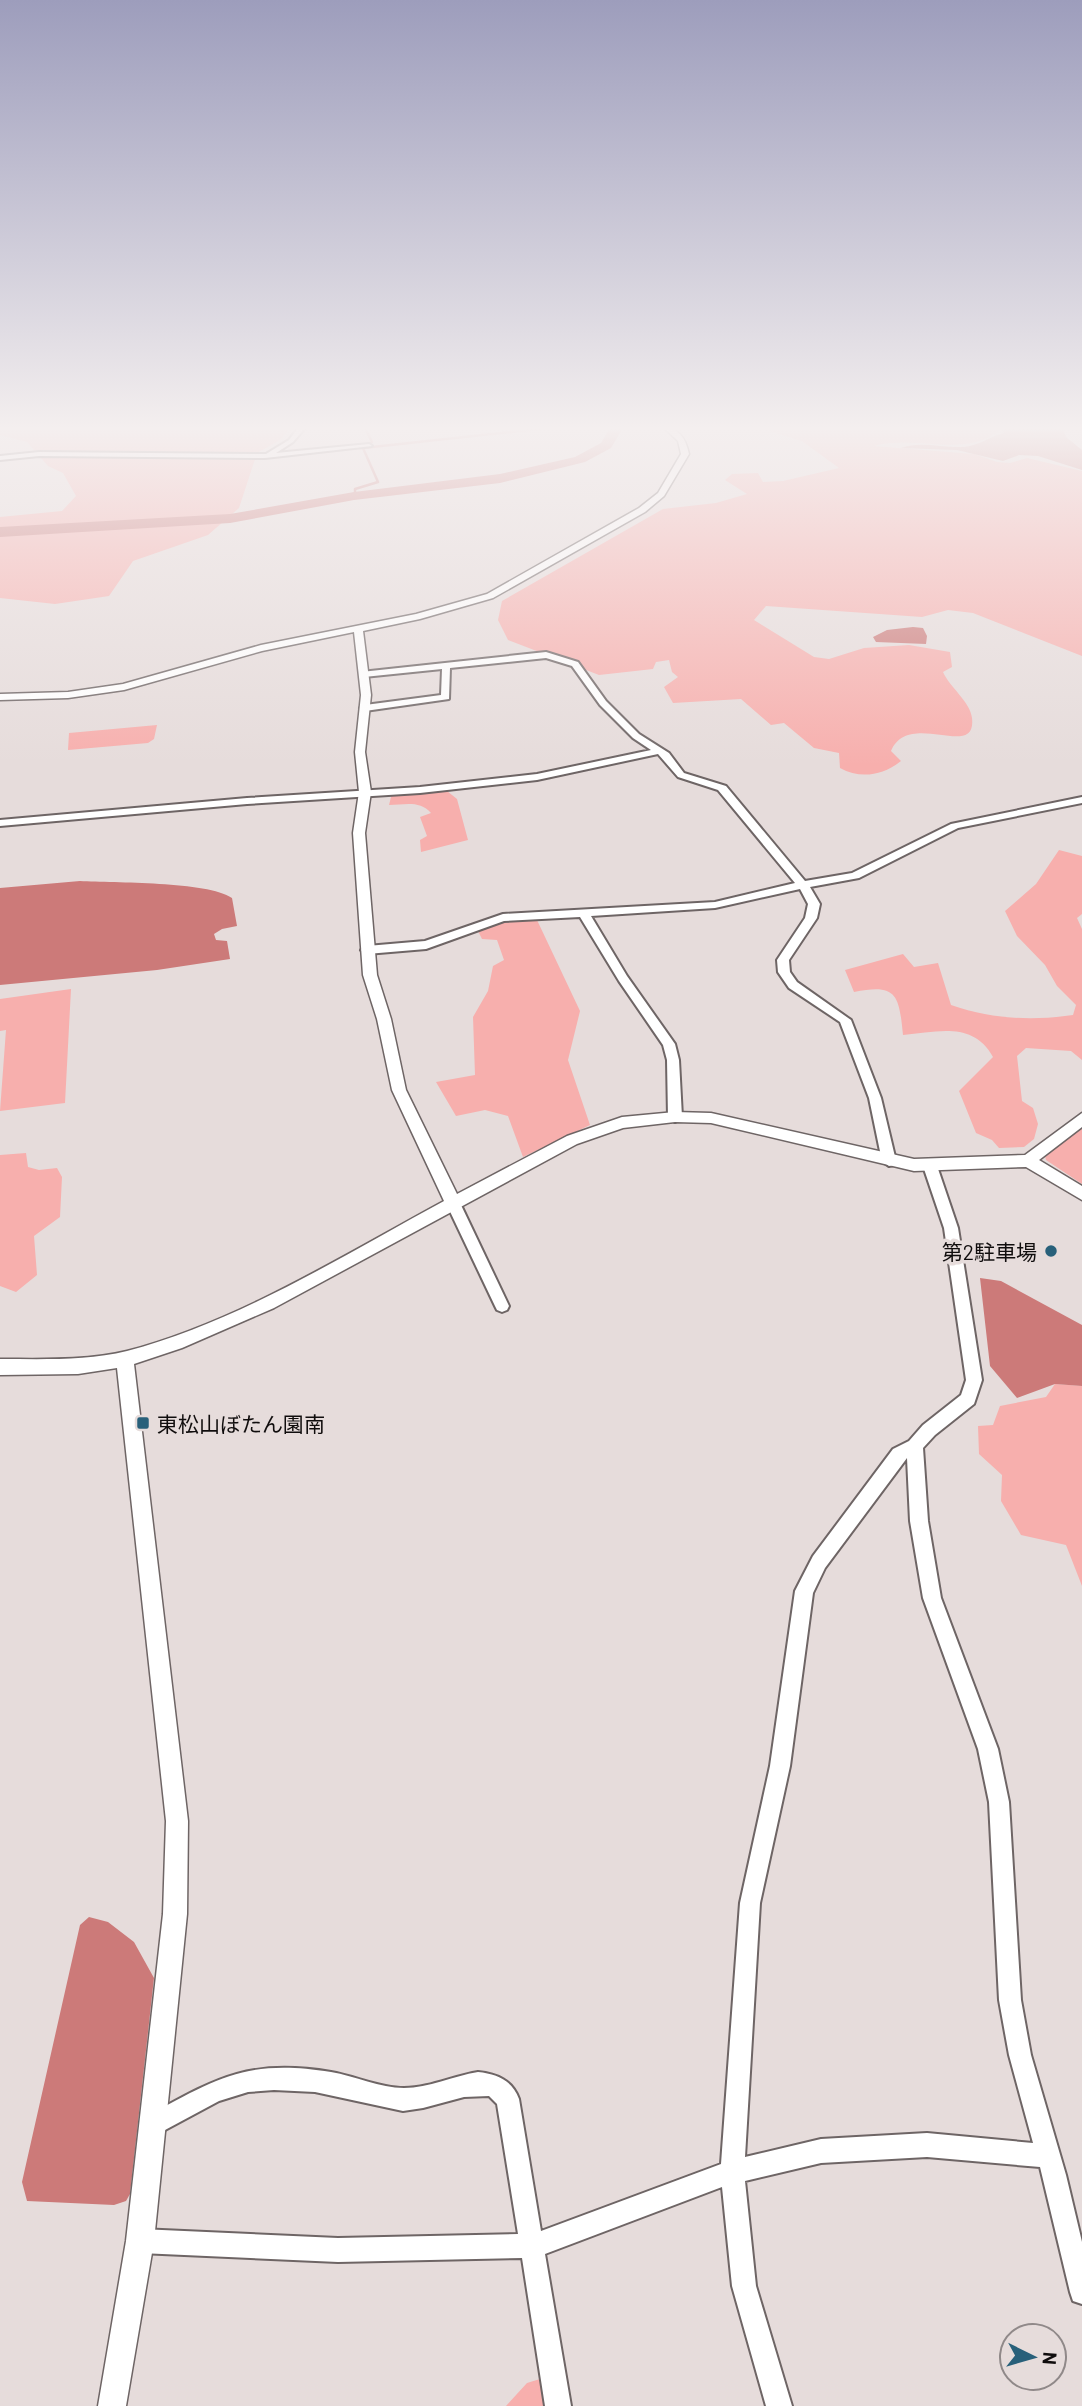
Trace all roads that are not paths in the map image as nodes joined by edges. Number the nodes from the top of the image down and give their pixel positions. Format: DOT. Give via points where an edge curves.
graph roads {
  1 [pos="588,540"];
  2 [pos="358,629"];
  3 [pos="446,667"];
  4 [pos="364,674"];
  5 [pos="0,697"];
  6 [pos="365,708"];
  7 [pos="659,751"];
  8 [pos="365,792"];
  9 [pos="1082,800"];
  10 [pos="0,823"];
  11 [pos="803,885"];
  12 [pos="583,912"];
  13 [pos="367,950"];
  14 [pos="675,1117"];
  15 [pos="1082,1119"];
  16 [pos="889,1161"];
  17 [pos="1028,1161"];
  18 [pos="930,1166"];
  19 [pos="1082,1194"];
  20 [pos="453,1203"];
  21 [pos="502,1306"];
  22 [pos="125,1359"];
  23 [pos="0,1367"];
  24 [pos="915,1446"];
  25 [pos="152,2126"];
  26 [pos="1047,2156"];
  27 [pos="732,2172"];
  28 [pos="140,2241"];
  29 [pos="534,2246"];
  30 [pos="1082,2292"];
  31 [pos="113,2406"];
  32 [pos="558,2406"];
  33 [pos="779,2406"];
  1 -- 2 [label="street" via="490,596"];
  2 -- 4 [label="street"];
  2 -- 5 [label="street" via="262,648 124,687"];
  3 -- 4 [label="street"];
  3 -- 6 [label="street" via="446,697"];
  3 -- 7 [label="street" via="546,656 575,664 603,703 636,736"];
  4 -- 6 [label="street"];
  6 -- 8 [label="street" via="360,752"];
  7 -- 8 [label="street" via="537,776"];
  7 -- 11 [label="street" via="685,778 722,788"];
  8 -- 10 [label="street"];
  8 -- 13 [label="street" via="359,833"];
  9 -- 11 [label="street" via="955,826 855,876"];
  11 -- 12 [label="street" via="715,905"];
  11 -- 16 [label="street" via="814,911 783,960 783,972 793,985 845,1020 875,1098"];
  12 -- 13 [label="street" via="503,918 426,945"];
  12 -- 14 [label="street" via="669,1044"];
  13 -- 20 [label="street" via="399,1090"];
  14 -- 16 [label="street" via="711,1118"];
  14 -- 20 [label="street" via="622,1123 572,1140"];
  15 -- 17 [label="street"];
  16 -- 18 [label="street"];
  17 -- 18 [label="street"];
  17 -- 19 [label="street"];
  18 -- 24 [label="street" via="951,1228 974,1380 968,1399"];
  20 -- 21 [label="street"];
  20 -- 22 [label="street" via="268,1303 176,1343"];
  22 -- 23 [label="street" via="78,1366"];
  22 -- 25 [label="street" via="177,1821 175,1914"];
  24 -- 26 [label="street" via="919,1521 932,1598 988,1749 999,1802 1010,2000"];
  24 -- 27 [label="street" via="899,1454 819,1563 804,1591 780,1766 750,1903"];
  25 -- 28 [label="street"];
  25 -- 29 [label="street" via="219,2090 247,2081 318,2082 388,2099 486,2082 497,2085 508,2099"];
  26 -- 27 [label="street" via="927,2145 821,2151"];
  26 -- 30 [label="street"];
  27 -- 29 [label="street"];
  27 -- 33 [label="street" via="744,2286"];
  28 -- 29 [label="street" via="338,2250"];
  28 -- 31 [label="street"];
  29 -- 32 [label="street"];
}
